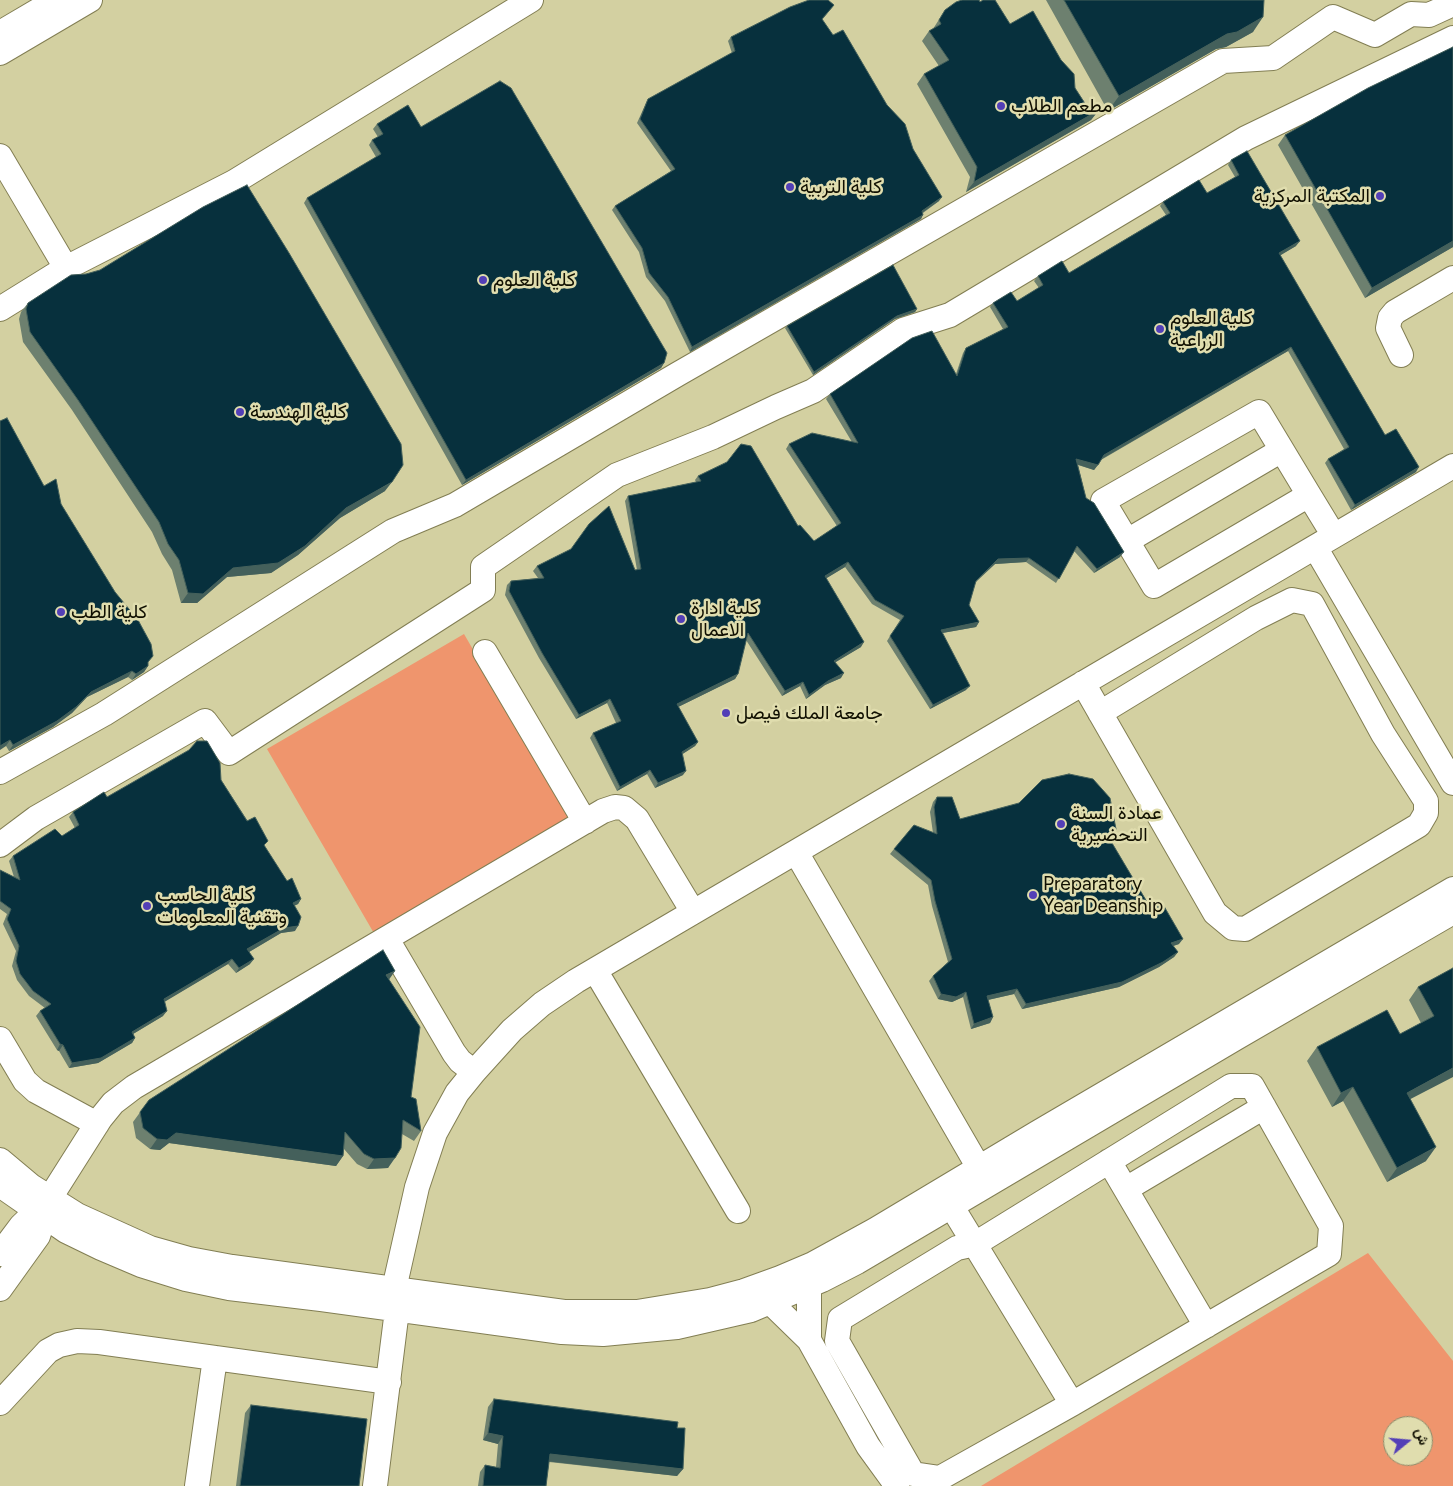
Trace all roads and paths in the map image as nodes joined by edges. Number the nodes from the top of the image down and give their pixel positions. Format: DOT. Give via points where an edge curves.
graph roads {
  1 [pos="56,0"];
  2 [pos="90,0"];
  3 [pos="531,0"];
  4 [pos="1453,4"];
  5 [pos="0,33"];
  6 [pos="1453,38"];
  7 [pos="0,53"];
  8 [pos="0,156"];
  9 [pos="66,268"];
  10 [pos="1453,278"];
  11 [pos="0,309"];
  12 [pos="1401,355"];
  13 [pos="1282,450"];
  14 [pos="1453,466"];
  15 [pos="1309,495"];
  16 [pos="1127,541"];
  17 [pos="1324,541"];
  18 [pos="486,652"];
  19 [pos="1083,683"];
  20 [pos="1100,713"];
  21 [pos="0,772"];
  22 [pos="1453,783"];
  23 [pos="585,822"];
  24 [pos="0,845"];
  25 [pos="796,852"];
  26 [pos="1453,889"];
  27 [pos="693,912"];
  28 [pos="1453,912"];
  29 [pos="387,938"];
  30 [pos="595,970"];
  31 [pos="0,1039"];
  32 [pos="474,1072"];
  33 [pos="1264,1107"];
  34 [pos="97,1124"];
  35 [pos="0,1160"];
  36 [pos="1109,1161"];
  37 [pos="978,1168"];
  38 [pos="0,1185"];
  39 [pos="1126,1189"];
  40 [pos="952,1207"];
  41 [pos="44,1208"];
  42 [pos="738,1211"];
  43 [pos="975,1244"];
  44 [pos="0,1254"];
  45 [pos="810,1286"];
  46 [pos="0,1289"];
  47 [pos="396,1299"];
  48 [pos="770,1302"];
  49 [pos="1206,1326"];
  50 [pos="809,1340"];
  51 [pos="214,1358"];
  52 [pos="389,1382"];
  53 [pos="0,1403"];
  54 [pos="1072,1404"];
  55 [pos="197,1486"];
  56 [pos="375,1486"];
  57 [pos="897,1486"];
  1 -- 5 [label="street"];
  2 -- 7 [label="street"];
  3 -- 9 [label="street" via="234,182"];
  4 -- 21 [label="street" via="1429,15 1411,14 1376,35 1333,17 1273,58 1223,61 455,505 393,530 104,714"];
  6 -- 24 [label="street" via="1246,138 950,316 903,330 813,391 713,437 617,474 482,567 483,590 229,752 205,721 36,818"];
  8 -- 9 [label="street"];
  9 -- 11 [label="street"];
  10 -- 12 [label="street" via="1390,318 1388,328"];
  13 -- 15 [label="street"];
  13 -- 16 [label="street"];
  13 -- 16 [label="street" via="1259,412 1103,500"];
  14 -- 17 [label="street"];
  15 -- 16 [label="street" via="1154,586"];
  15 -- 17 [label="street"];
  17 -- 19 [label="street"];
  17 -- 22 [label="street"];
  18 -- 23 [label="street"];
  19 -- 20 [label="street"];
  19 -- 25 [label="street"];
  20 -- 20 [label="street" via="1216,912 1232,928 1245,929 1419,826 1426,813 1426,801 1383,734 1312,604 1292,600 1256,618"];
  23 -- 27 [label="street" via="603,811 624,808 637,819"];
  23 -- 29 [label="street"];
  25 -- 27 [label="street"];
  25 -- 37 [label="street"];
  26 -- 37 [label="street"];
  27 -- 30 [label="street"];
  28 -- 40 [label="street"];
  29 -- 32 [label="street" via="454,1053"];
  29 -- 34 [label="street" via="134,1087 113,1103"];
  30 -- 32 [label="street" via="542,1004 512,1030"];
  30 -- 42 [label="street"];
  31 -- 34 [label="street" via="25,1081 36,1091"];
  32 -- 47 [label="street" via="457,1093 435,1133 417,1187"];
  33 -- 36 [label="street" via="1252,1086 1231,1086"];
  33 -- 39 [label="street"];
  33 -- 49 [label="street" via="1331,1226 1329,1254"];
  34 -- 41 [label="street"];
  35 -- 41 [label="street" via="32,1186"];
  36 -- 39 [label="street"];
  36 -- 43 [label="street"];
  37 -- 47 [label="street" via="813,1264 710,1300 637,1312 564,1312"];
  38 -- 41 [label="street"];
  39 -- 49 [label="street"];
  40 -- 43 [label="street"];
  40 -- 45 [label="street"];
  41 -- 44 [label="street" via="21,1226"];
  41 -- 46 [label="street" via="38,1236"];
  41 -- 47 [label="street" via="66,1231 141,1265 186,1279 229,1288"];
  43 -- 54 [label="street"];
  43 -- 54 [label="street" via="957,1248 840,1319 837,1340 913,1474 940,1478"];
  45 -- 48 [label="street"];
  45 -- 50 [label="street"];
  47 -- 48 [label="street" via="553,1331 603,1334 677,1327 751,1310"];
  47 -- 52 [label="street"];
  48 -- 50 [label="street"];
  49 -- 54 [label="street"];
  50 -- 57 [label="street" via="868,1446"];
  51 -- 52 [label="street"];
  51 -- 53 [label="street" via="99,1342 59,1345 48,1351"];
  51 -- 55 [label="street"];
  52 -- 56 [label="street"];
}
